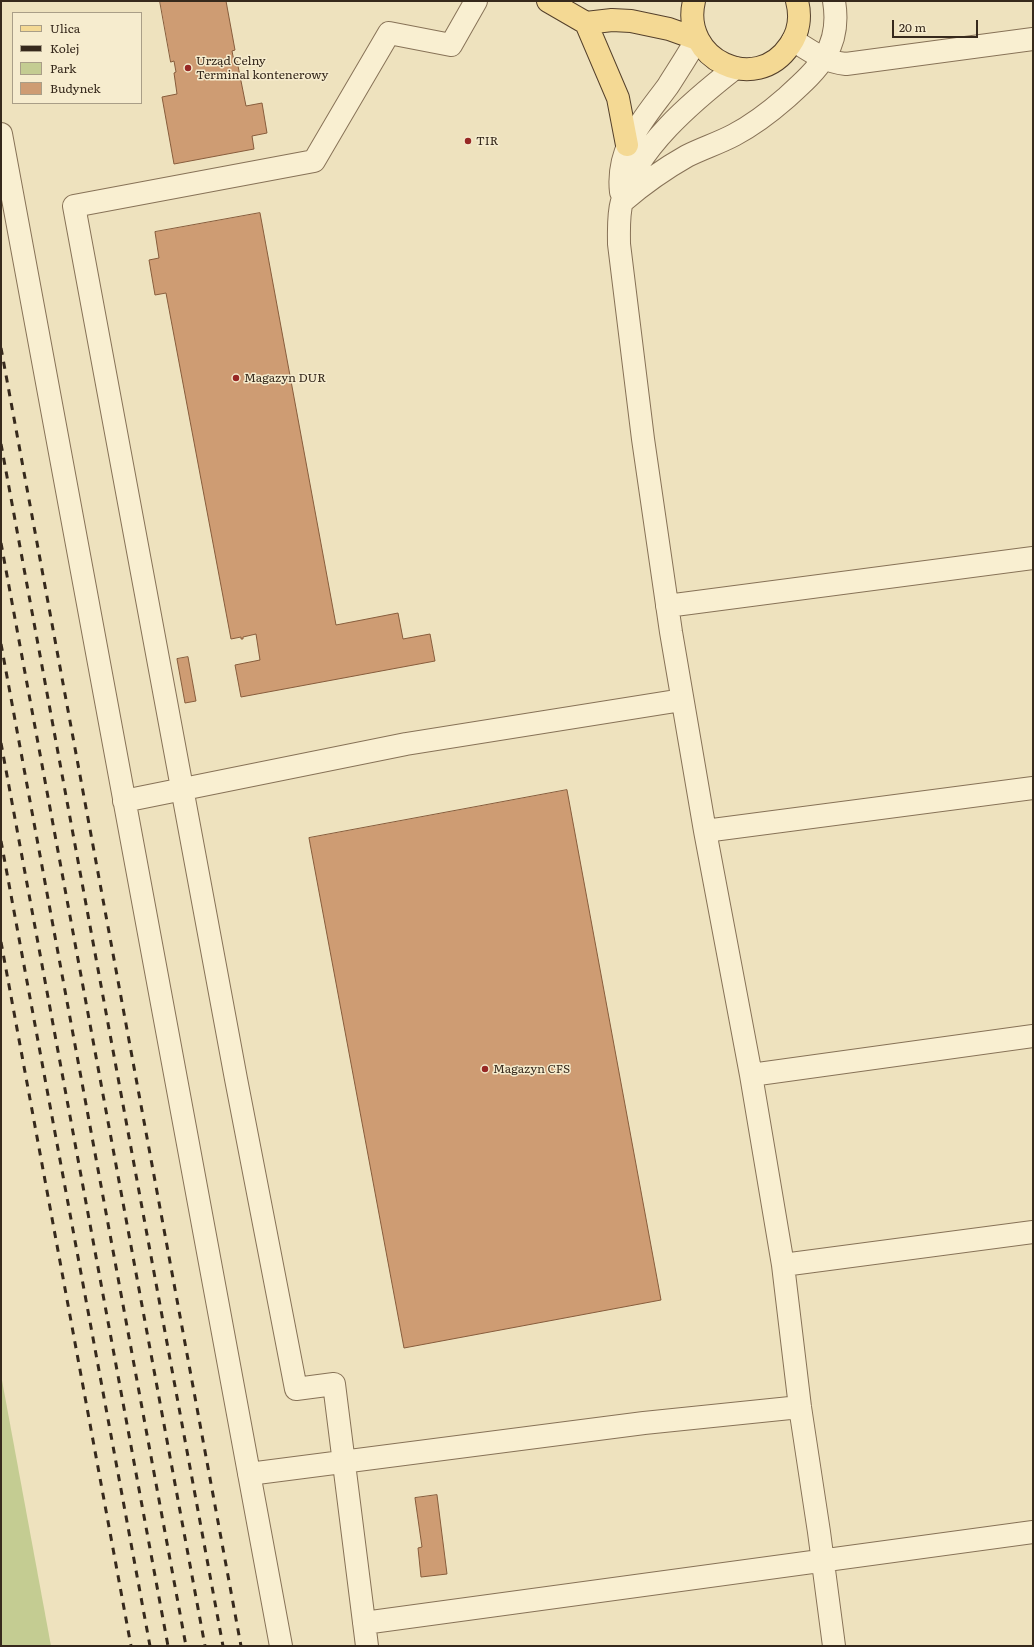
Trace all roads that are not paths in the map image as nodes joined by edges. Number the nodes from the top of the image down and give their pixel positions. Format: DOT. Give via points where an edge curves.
graph roads {
  1 [pos="476,1"];
  2 [pos="548,1"];
  3 [pos="694,1"];
  4 [pos="797,1"];
  5 [pos="834,1"];
  6 [pos="586,23"];
  7 [pos="697,38"];
  8 [pos="1033,39"];
  9 [pos="793,40"];
  10 [pos="824,59"];
  11 [pos="735,68"];
  12 [pos="1,134"];
  13 [pos="627,145"];
  14 [pos="622,202"];
  15 [pos="1033,558"];
  16 [pos="667,606"];
  17 [pos="682,700"];
  18 [pos="1033,788"];
  19 [pos="182,789"];
  20 [pos="124,801"];
  21 [pos="705,831"];
  22 [pos="1033,1036"];
  23 [pos="751,1075"];
  24 [pos="1033,1232"];
  25 [pos="784,1266"];
  26 [pos="800,1407"];
  27 [pos="343,1463"];
  28 [pos="249,1474"];
  29 [pos="1033,1532"];
  30 [pos="823,1561"];
  31 [pos="364,1624"];
  32 [pos="281,1646"];
  33 [pos="367,1646"];
  34 [pos="834,1646"];
  1 -- 19 [label="lane" via="450,45 389,33 314,160 74,206"];
  2 -- 6 [label="main road"];
  3 -- 7 [label="main road" via="693,25"];
  4 -- 9 [label="main road" via="798,21"];
  5 -- 10 [label="lane" via="834,37"];
  6 -- 7 [label="main road" via="631,21"];
  6 -- 13 [label="main road" via="618,98"];
  7 -- 11 [label="main road" via="713,58"];
  7 -- 13 [label="lane" via="684,62"];
  8 -- 10 [label="lane" via="846,64"];
  9 -- 10 [label="lane"];
  9 -- 11 [label="main road" via="786,51 769,64 749,69"];
  10 -- 14 [label="lane" via="807,79 750,126 674,164"];
  11 -- 14 [label="lane" via="692,103 661,136 634,173"];
  12 -- 20 [label="lane"];
  13 -- 14 [label="lane" via="620,174"];
  14 -- 16 [label="lane" via="620,259"];
  15 -- 16 [label="lane"];
  16 -- 17 [label="lane"];
  17 -- 19 [label="lane" via="406,744"];
  17 -- 21 [label="lane"];
  18 -- 21 [label="lane"];
  19 -- 20 [label="lane"];
  19 -- 27 [label="lane" via="296,1389 334,1384"];
  20 -- 28 [label="lane"];
  21 -- 23 [label="lane"];
  22 -- 23 [label="lane"];
  23 -- 25 [label="lane"];
  24 -- 25 [label="lane"];
  25 -- 26 [label="lane"];
  26 -- 27 [label="lane" via="644,1423"];
  26 -- 30 [label="lane"];
  27 -- 28 [label="lane"];
  27 -- 31 [label="lane"];
  28 -- 32 [label="lane"];
  29 -- 30 [label="lane"];
  30 -- 31 [label="lane"];
  30 -- 34 [label="lane"];
  31 -- 33 [label="lane"];
}
